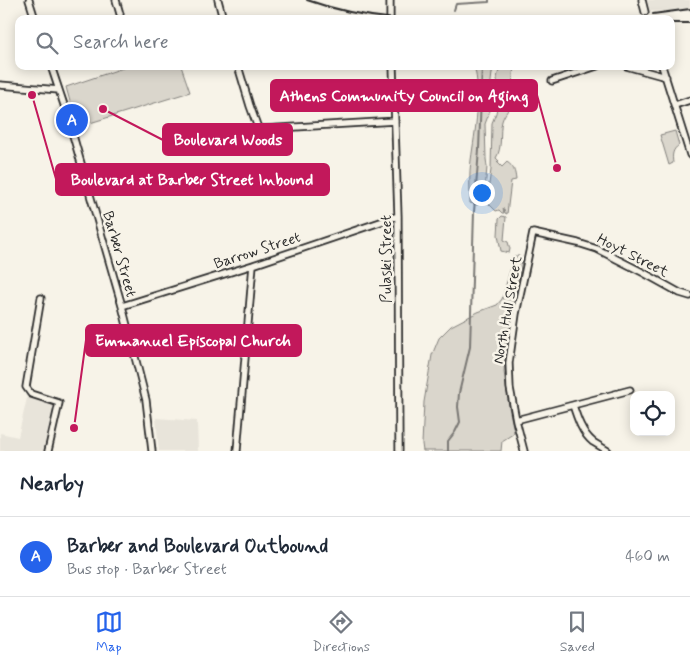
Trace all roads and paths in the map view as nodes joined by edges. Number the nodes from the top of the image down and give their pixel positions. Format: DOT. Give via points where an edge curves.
graph roads {
  1 [pos="29,0"];
  2 [pos="116,0"];
  3 [pos="218,0"];
  4 [pos="390,0"];
  5 [pos="642,0"];
  6 [pos="645,12"];
  7 [pos="120,14"];
  8 [pos="34,15"];
  9 [pos="223,15"];
  10 [pos="390,15"];
  11 [pos="52,70"];
  12 [pos="239,70"];
  13 [pos="393,70"];
  14 [pos="586,70"];
  15 [pos="641,70"];
  16 [pos="663,70"];
  17 [pos="666,77"];
  18 [pos="552,82"];
  19 [pos="0,85"];
  20 [pos="59,90"];
  21 [pos="690,100"];
  22 [pos="674,105"];
  23 [pos="395,121"];
  24 [pos="690,154"];
  25 [pos="398,216"];
  26 [pos="533,233"];
  27 [pos="253,265"];
  28 [pos="690,296"];
  29 [pos="41,298"];
  30 [pos="122,306"];
  31 [pos="630,390"];
  32 [pos="572,405"];
  33 [pos="516,420"];
  34 [pos="48,451"];
  35 [pos="152,451"];
  36 [pos="238,451"];
  37 [pos="399,451"];
  38 [pos="524,451"];
  39 [pos="608,451"];
  1 -- 8 [label="street"];
  2 -- 7 [label="street"];
  3 -- 9 [label="street"];
  4 -- 10 [label="street"];
  5 -- 6 [label="street"];
  11 -- 20 [label="street, Barber Street"];
  12 -- 23 [label="street" via="258,128"];
  13 -- 23 [label="street, Pulaski Street"];
  14 -- 18 [label="street"];
  15 -- 17 [label="street"];
  16 -- 17 [label="street"];
  17 -- 22 [label="street"];
  19 -- 20 [label="street"];
  20 -- 30 [label="street, Barber Street"];
  21 -- 22 [label="street"];
  22 -- 24 [label="street"];
  23 -- 25 [label="street, Pulaski Street"];
  25 -- 27 [label="street, Barrow Street"];
  25 -- 37 [label="street, Pulaski Street"];
  26 -- 28 [label="street, Hoyt Street" via="597,249"];
  26 -- 33 [label="street, North Hull Street" via="509,363"];
  27 -- 30 [label="street, Barrow Street"];
  27 -- 36 [label="street"];
  29 -- 34 [label="street" via="26,387 31,394 59,403"];
  30 -- 35 [label="street, Barber Street" via="146,400"];
  31 -- 32 [label="street"];
  32 -- 33 [label="street"];
  32 -- 39 [label="street" via="585,432"];
  33 -- 38 [label="street, North Hull Street"];
}
